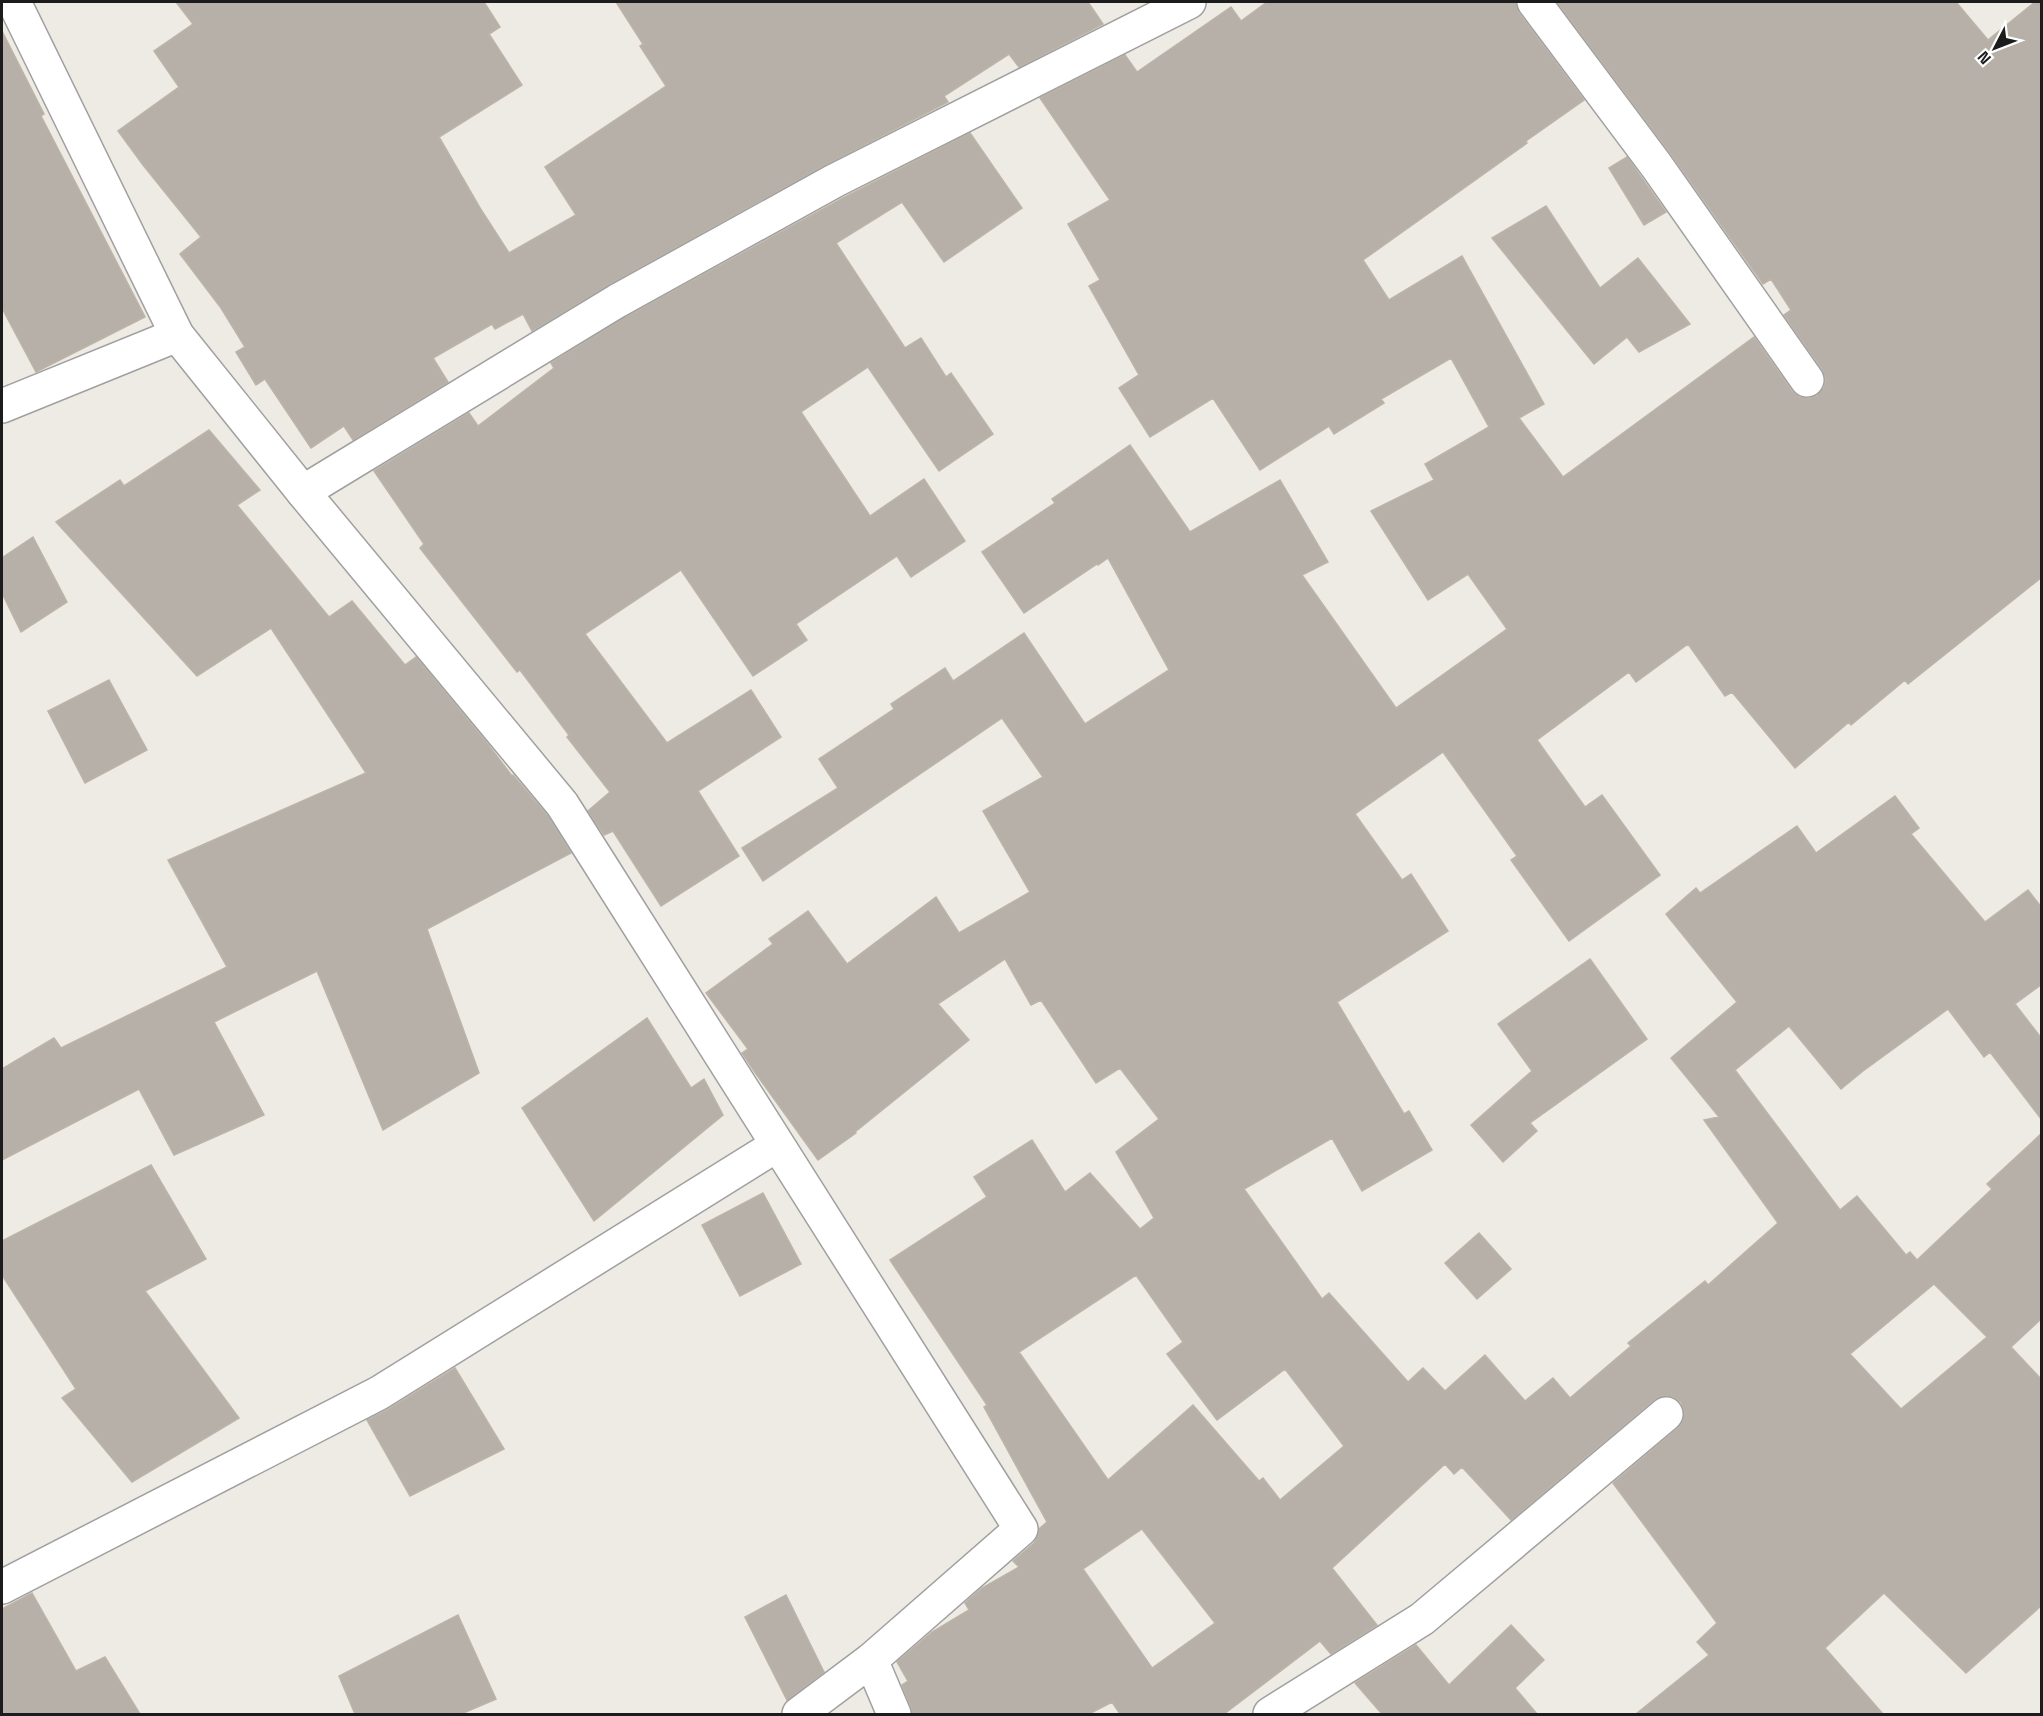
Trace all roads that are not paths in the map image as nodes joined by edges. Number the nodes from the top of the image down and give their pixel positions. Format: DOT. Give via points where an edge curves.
graph roads {
  1 [pos="14,2"];
  2 [pos="1189,2"];
  3 [pos="1534,2"];
  4 [pos="177,335"];
  5 [pos="1807,380"];
  6 [pos="2,406"];
  7 [pos="303,492"];
  8 [pos="777,1145"];
  9 [pos="1666,1414"];
  10 [pos="2,1587"];
  11 [pos="871,1660"];
  12 [pos="799,1714"];
  13 [pos="894,1714"];
  14 [pos="1270,1714"];
  1 -- 4 [label="street"];
  2 -- 7 [label="street" via="834,181 637,289"];
  3 -- 5 [label="street" via="1656,165"];
  4 -- 6 [label="street"];
  4 -- 7 [label="street"];
  7 -- 8 [label="street" via="562,804"];
  8 -- 10 [label="street" via="379,1393"];
  8 -- 11 [label="street" via="1021,1529"];
  9 -- 14 [label="street" via="1422,1619"];
  11 -- 12 [label="street"];
  11 -- 13 [label="street"];
}
